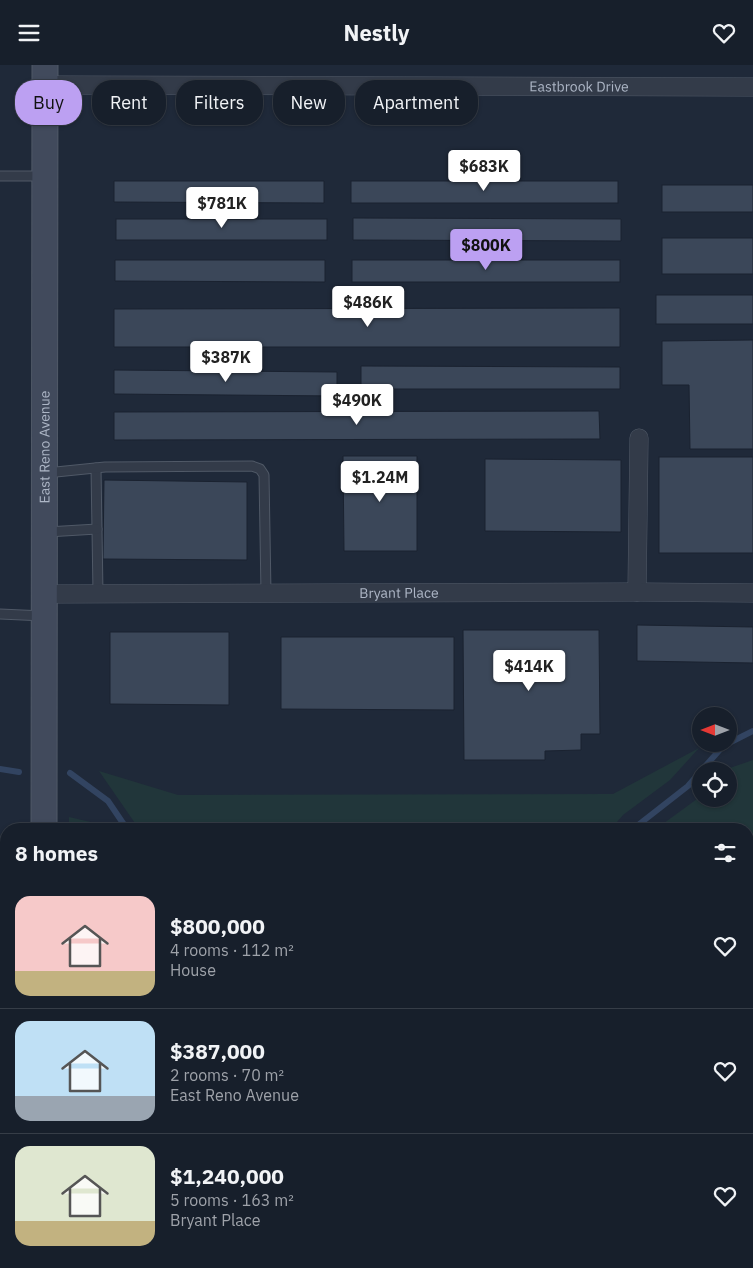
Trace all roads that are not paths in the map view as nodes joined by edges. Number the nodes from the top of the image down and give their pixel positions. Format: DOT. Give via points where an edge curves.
graph roads {
  1 [pos="45,75"];
  2 [pos="753,87"];
  3 [pos="0,176"];
  4 [pos="45,176"];
  5 [pos="639,438"];
  6 [pos="96,468"];
  7 [pos="44,473"];
  8 [pos="97,529"];
  9 [pos="44,532"];
  10 [pos="98,593"];
  11 [pos="266,593"];
  12 [pos="637,593"];
  13 [pos="753,593"];
  14 [pos="44,605"];
  15 [pos="0,614"];
  16 [pos="44,823"];
  1 -- 2 [label="street, Eastbrook Drive"];
  1 -- 4 [label="main road, East Reno Avenue"];
  3 -- 4 [label="lane"];
  4 -- 7 [label="main road, East Reno Avenue"];
  5 -- 12 [label="street"];
  6 -- 7 [label="lane"];
  6 -- 8 [label="lane"];
  6 -- 11 [label="lane" via="252,466 260,469 264,475"];
  7 -- 9 [label="main road, East Reno Avenue"];
  8 -- 9 [label="lane"];
  8 -- 10 [label="lane"];
  9 -- 14 [label="main road, East Reno Avenue"];
  10 -- 11 [label="street, Bryant Place"];
  10 -- 14 [label="street, Bryant Place"];
  11 -- 12 [label="street, Bryant Place"];
  12 -- 13 [label="street, Bryant Place"];
  14 -- 15 [label="lane"];
  14 -- 16 [label="main road, East Reno Avenue"];
}
